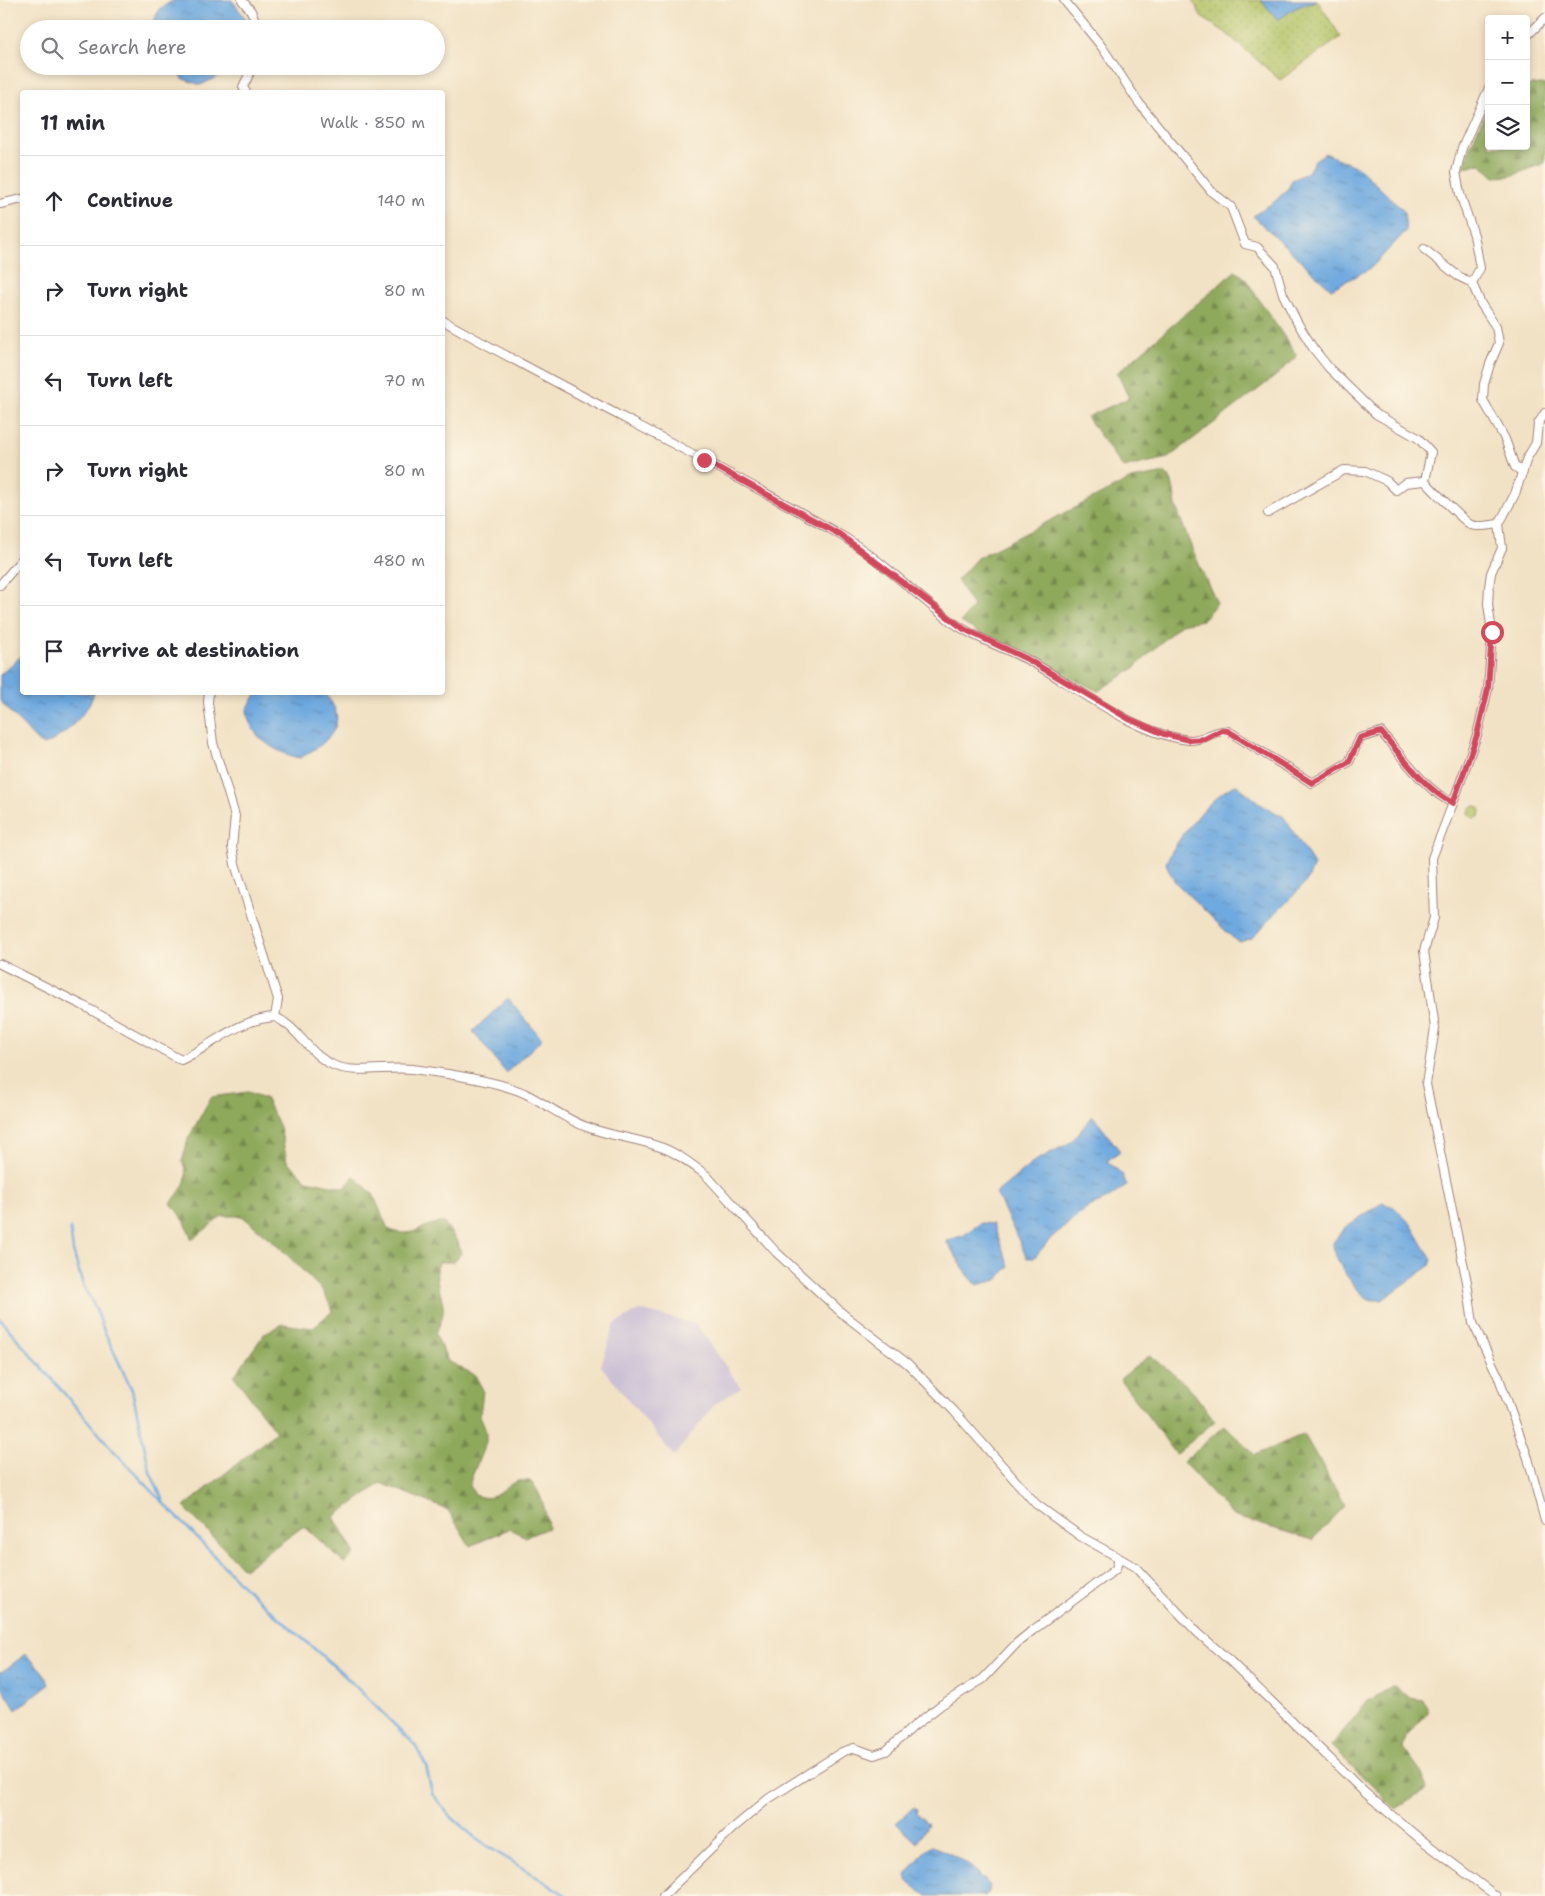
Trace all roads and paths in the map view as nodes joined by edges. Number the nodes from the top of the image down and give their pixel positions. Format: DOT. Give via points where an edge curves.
graph roads {
  1 [pos="242,0"];
  2 [pos="1064,0"];
  3 [pos="1545,18"];
  4 [pos="255,20"];
  5 [pos="1530,33"];
  6 [pos="249,75"];
  7 [pos="245,90"];
  8 [pos="1485,97"];
  9 [pos="20,199"];
  10 [pos="0,204"];
  11 [pos="1424,249"];
  12 [pos="1472,283"];
  13 [pos="445,322"];
  14 [pos="1545,413"];
  15 [pos="1523,472"];
  16 [pos="1425,481"];
  17 [pos="1268,513"];
  18 [pos="1499,524"];
  19 [pos="20,561"];
  20 [pos="0,585"];
  21 [pos="209,695"];
  22 [pos="1453,803"];
  23 [pos="0,964"];
  24 [pos="275,1017"];
  25 [pos="1545,1521"];
  26 [pos="1119,1558"];
  27 [pos="663,1896"];
  28 [pos="1496,1896"];
  1 -- 4 [label="street"];
  2 -- 16 [label="street" via="1102,47 1139,104 1212,192 1231,207 1245,244 1257,247 1274,266 1283,294 1313,348 1376,414 1418,438 1431,452"];
  3 -- 5 [label="street"];
  6 -- 7 [label="street" via="243,87"];
  8 -- 12 [label="street" via="1462,148 1456,172 1480,268"];
  9 -- 10 [label="street"];
  11 -- 12 [label="street"];
  12 -- 15 [label="street" via="1496,328 1499,343 1484,384 1483,400 1505,439 1515,467"];
  13 -- 22 [label="street" via="839,534 947,618 1027,659 1129,719 1164,734 1190,740 1228,731 1312,783 1349,762 1360,738 1381,732 1431,788"];
  14 -- 15 [label="street" via="1538,424 1536,443"];
  15 -- 18 [label="street"];
  16 -- 17 [label="street" via="1405,483 1396,490 1388,482 1365,471 1344,470"];
  16 -- 18 [label="street" via="1469,525"];
  18 -- 22 [label="street" via="1502,548 1491,572 1488,604 1492,632 1488,689 1477,735"];
  19 -- 20 [label="street"];
  21 -- 24 [label="street" via="213,743 235,816 232,847 235,864 278,999"];
  22 -- 25 [label="street" via="1432,858 1434,918 1424,951 1436,1028 1426,1084 1473,1323 1499,1378 1528,1458"];
  23 -- 24 [label="street" via="181,1060 247,1022"];
  24 -- 26 [label="street" via="333,1066 367,1070 412,1069 502,1086 588,1127 659,1146 693,1165 823,1296 908,1364 1036,1504 1063,1526"];
  26 -- 27 [label="street" via="1116,1569 1033,1630 982,1679 941,1705 886,1751 874,1755 854,1748 802,1775 768,1798 732,1829"];
  26 -- 28 [label="street" via="1135,1567 1198,1633 1364,1792"];
}
